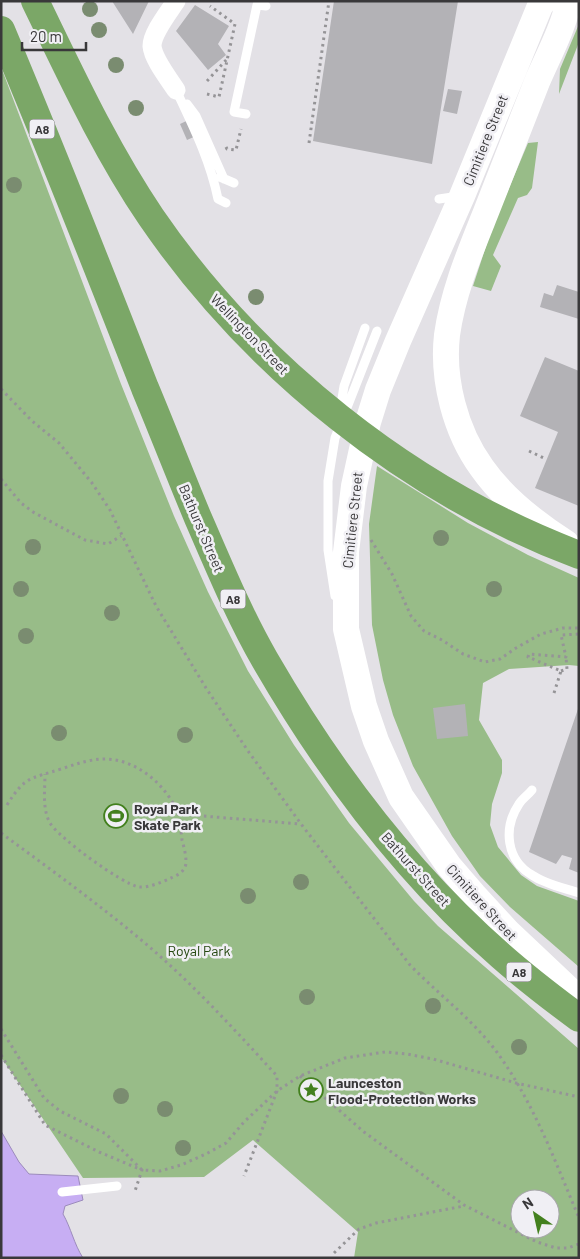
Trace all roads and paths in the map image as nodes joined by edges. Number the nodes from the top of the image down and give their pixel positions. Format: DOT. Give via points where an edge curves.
graph roads {
  1 [pos="35,1"];
  2 [pos="176,1"];
  3 [pos="328,1"];
  4 [pos="544,1"];
  5 [pos="569,1"];
  6 [pos="210,6"];
  7 [pos="266,6"];
  8 [pos="1,30"];
  9 [pos="228,59"];
  10 [pos="207,81"];
  11 [pos="176,90"];
  12 [pos="207,94"];
  13 [pos="246,114"];
  14 [pos="240,128"];
  15 [pos="309,143"];
  16 [pos="224,144"];
  17 [pos="213,174"];
  18 [pos="224,179"];
  19 [pos="234,183"];
  20 [pos="365,328"];
  21 [pos="377,331"];
  22 [pos="1,389"];
  23 [pos="364,395"];
  24 [pos="335,438"];
  25 [pos="530,451"];
  26 [pos="546,459"];
  27 [pos="1,480"];
  28 [pos="368,535"];
  29 [pos="121,536"];
  30 [pos="579,553"];
  31 [pos="579,628"];
  32 [pos="346,629"];
  33 [pos="579,634"];
  34 [pos="566,657"];
  35 [pos="561,671"];
  36 [pos="554,693"];
  37 [pos="45,774"];
  38 [pos="532,790"];
  39 [pos="7,805"];
  40 [pos="178,814"];
  41 [pos="301,824"];
  42 [pos="1,833"];
  43 [pos="579,893"];
  44 [pos="579,999"];
  45 [pos="579,1018"];
  46 [pos="1,1029"];
  47 [pos="1,1055"];
  48 [pos="300,1076"];
  49 [pos="516,1083"];
  50 [pos="277,1091"];
  51 [pos="579,1097"];
  52 [pos="142,1170"];
  53 [pos="244,1176"];
  54 [pos="117,1186"];
  55 [pos="135,1191"];
  56 [pos="62,1192"];
  57 [pos="464,1206"];
  58 [pos="579,1218"];
  59 [pos="579,1244"];
  60 [pos="334,1254"];
  1 -- 30 [label="highway, Wellington Street" via="82,100 150,216 178,255 251,339 326,407 373,443 466,502 536,539"];
  2 -- 11 [label="street" via="153,39 152,47"];
  3 -- 15 [label="path"];
  4 -- 23 [label="main road, Cimitiere Street" via="450,197"];
  5 -- 30 [label="main road, Cimitiere Street" via="463,270 448,330 446,358 448,381 459,422 481,467 523,511"];
  6 -- 9 [label="path" via="234,24"];
  7 -- 13 [label="lane" via="257,5 234,112"];
  8 -- 45 [label="highway, Bathurst Street / A8" via="181,479 227,588 264,659 317,745 405,859 499,954"];
  9 -- 10 [label="path"];
  9 -- 12 [label="path" via="219,97"];
  11 -- 17 [label="lane"];
  11 -- 17 [label="lane" via="182,117 222,201"];
  11 -- 18 [label="lane" via="196,116"];
  14 -- 16 [label="path" via="236,150 227,149"];
  17 -- 18 [label="lane"];
  18 -- 19 [label="lane"];
  20 -- 24 [label="lane" via="344,386"];
  21 -- 23 [label="lane"];
  22 -- 29 [label="path" via="74,459 110,510"];
  23 -- 24 [label="lane"];
  23 -- 32 [label="main road, Cimitiere Street" via="368,422 354,486 346,552"];
  24 -- 32 [label="lane" via="328,481 328,550 336,601"];
  25 -- 26 [label="path"];
  27 -- 29 [label="path" via="33,512 85,540 108,544"];
  28 -- 31 [label="path" via="392,574 411,616 424,631 463,654 485,662 500,659 541,634"];
  29 -- 41 [label="path" via="156,606 206,688"];
  32 -- 44 [label="main road, Cimitiere Street" via="364,706 401,797 449,866 474,895"];
  33 -- 34 [label="path" via="560,635"];
  34 -- 35 [label="path" via="567,670"];
  34 -- 35 [label="path" via="529,654 528,657"];
  35 -- 36 [label="path"];
  37 -- 39 [label="path" via="28,779"];
  37 -- 40 [label="path" via="89,760 107,759 134,766 160,786"];
  37 -- 40 [label="path" via="50,823 69,843 130,885 141,887 156,883 183,870 186,864"];
  38 -- 43 [label="lane" via="510,821 508,838 512,852 533,876"];
  40 -- 41 [label="path"];
  41 -- 49 [label="path" via="410,965 477,1028 496,1050"];
  42 -- 50 [label="path" via="146,944 229,1023 277,1076"];
  46 -- 52 [label="path" via="44,1098 106,1134"];
  47 -- 52 [label="path" via="45,1125"];
  48 -- 49 [label="path" via="345,1058 385,1052 434,1059"];
  48 -- 50 [label="path"];
  48 -- 57 [label="path" via="364,1132"];
  49 -- 51 [label="path"];
  49 -- 58 [label="path" via="543,1133"];
  50 -- 52 [label="path" via="226,1143 181,1166 160,1171"];
  50 -- 53 [label="path"];
  52 -- 55 [label="path"];
  54 -- 56 [label="lane"];
  57 -- 59 [label="path" via="546,1245 568,1248"];
  57 -- 60 [label="path" via="359,1229"];
}
